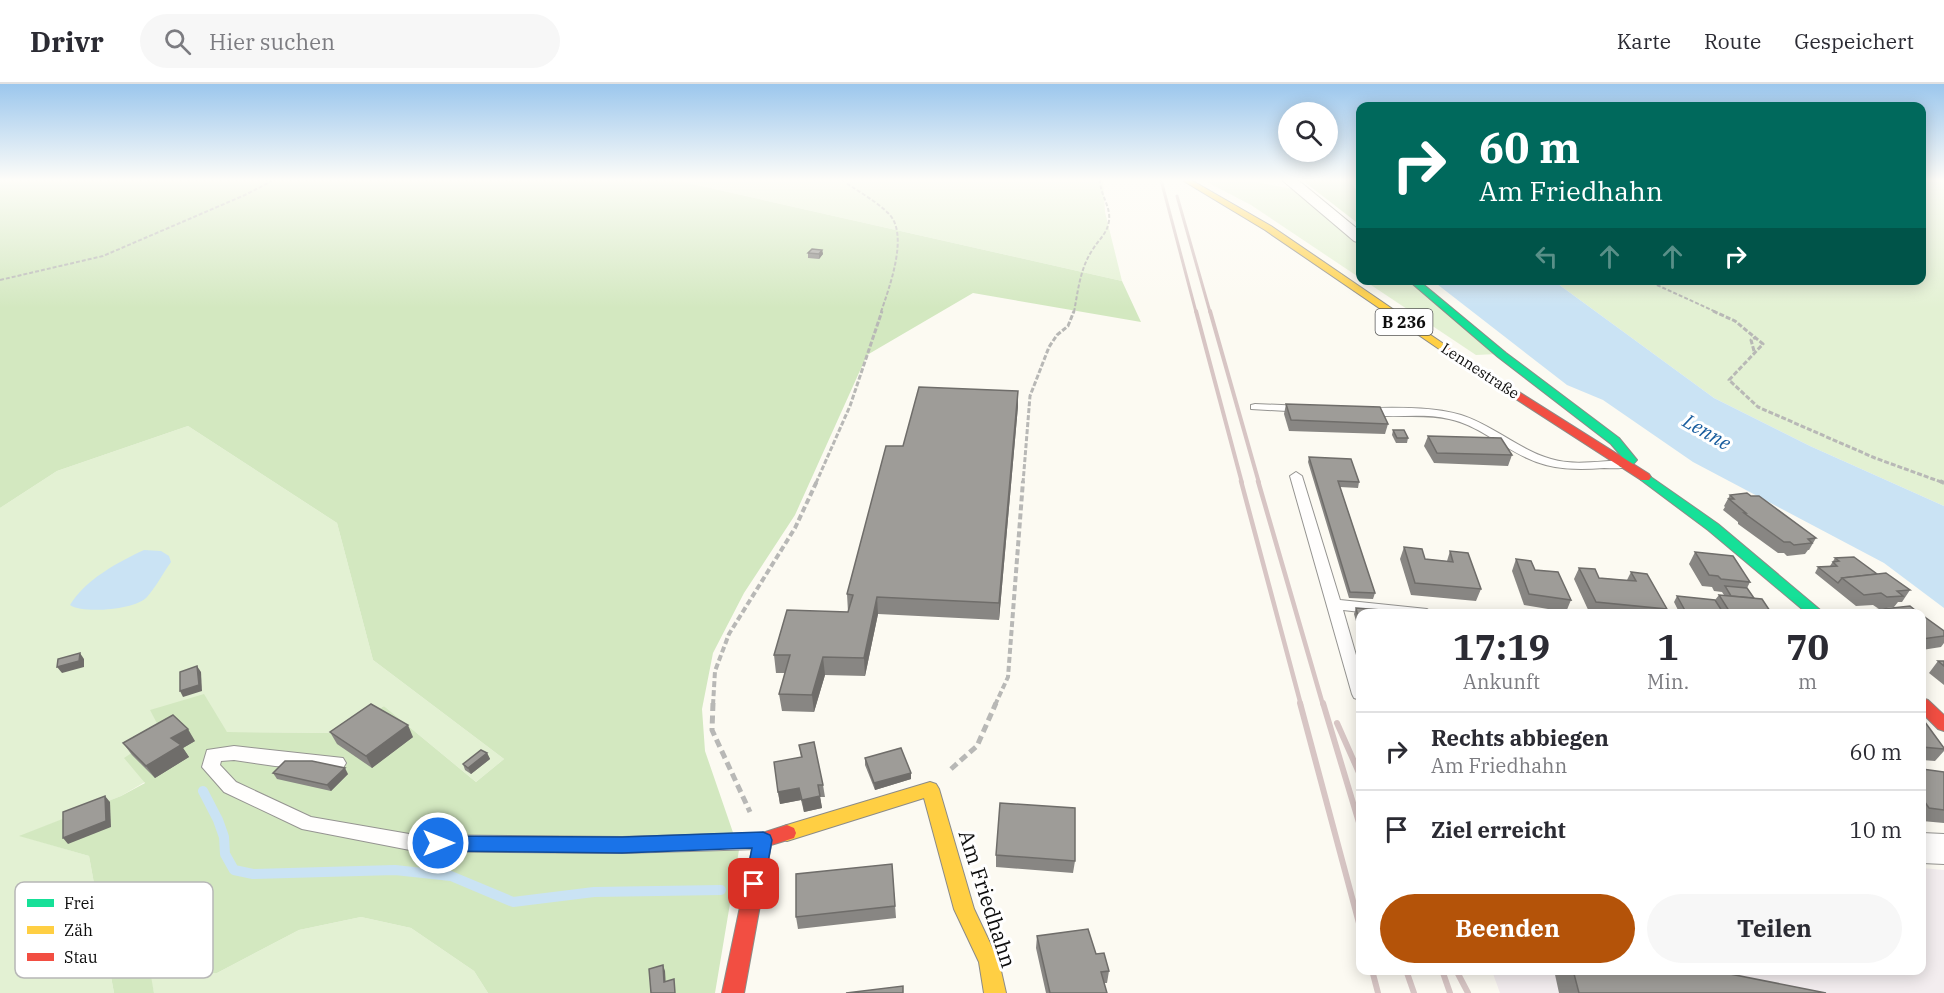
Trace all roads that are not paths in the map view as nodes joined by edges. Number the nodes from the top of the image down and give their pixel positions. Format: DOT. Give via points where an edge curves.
graph roads {
  1 [pos="1261,222"];
  2 [pos="1341,222"];
  3 [pos="1356,235"];
  4 [pos="1418,285"];
  5 [pos="1255,406"];
  6 [pos="1320,409"];
  7 [pos="1353,411"];
  8 [pos="1624,464"];
  9 [pos="1296,476"];
  10 [pos="1334,604"];
  11 [pos="1380,609"];
  12 [pos="1812,609"];
  13 [pos="1356,680"];
  14 [pos="1926,708"];
  15 [pos="1944,725"];
  16 [pos="337,763"];
  17 [pos="763,840"];
  18 [pos="1926,848"];
  19 [pos="1944,849"];
  20 [pos="733,993"];
  21 [pos="995,993"];
  1 -- 8 [label="main road, Lennestraße / B 236" via="1396,317"];
  2 -- 3 [label="street"];
  4 -- 8 [label="main road, Lennestraße" via="1615,441 1629,454 1631,460"];
  5 -- 6 [label="lane"];
  7 -- 8 [label="lane" via="1431,412 1476,424 1543,461 1564,465"];
  8 -- 12 [label="main road, Lennestraße / B 236" via="1699,516"];
  9 -- 10 [label="lane"];
  10 -- 11 [label="lane"];
  10 -- 13 [label="lane"];
  14 -- 15 [label="main road"];
  16 -- 17 [label="lane" via="234,753 213,756 211,767 230,788 308,824 415,843 622,845"];
  17 -- 20 [label="main road"];
  17 -- 21 [label="main road, Am Friedhahn" via="930,789 964,909 989,963"];
  18 -- 19 [label="street"];
}
